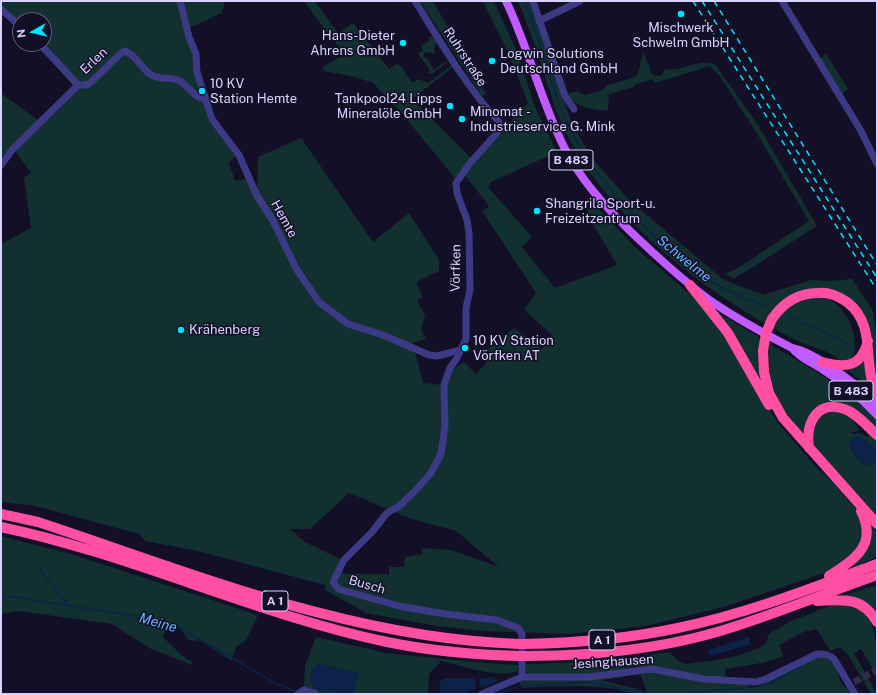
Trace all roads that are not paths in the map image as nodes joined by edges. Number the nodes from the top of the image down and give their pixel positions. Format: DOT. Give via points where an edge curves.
graph roads {
  1 [pos="180,1"];
  2 [pos="415,1"];
  3 [pos="506,1"];
  4 [pos="533,1"];
  5 [pos="580,1"];
  6 [pos="782,1"];
  7 [pos="1,9"];
  8 [pos="12,19"];
  9 [pos="539,21"];
  10 [pos="47,52"];
  11 [pos="78,85"];
  12 [pos="204,99"];
  13 [pos="574,109"];
  14 [pos="499,122"];
  15 [pos="877,164"];
  16 [pos="1,165"];
  17 [pos="690,285"];
  18 [pos="869,337"];
  19 [pos="792,348"];
  20 [pos="461,350"];
  21 [pos="822,362"];
  22 [pos="877,394"];
  23 [pos="877,404"];
  24 [pos="877,415"];
  25 [pos="783,418"];
  26 [pos="445,427"];
  27 [pos="877,435"];
  28 [pos="809,448"];
  29 [pos="857,503"];
  30 [pos="1,514"];
  31 [pos="877,524"];
  32 [pos="1,527"];
  33 [pos="877,564"];
  34 [pos="877,575"];
  35 [pos="813,588"];
  36 [pos="809,601"];
  37 [pos="877,622"];
  38 [pos="522,677"];
  39 [pos="298,694"];
  40 [pos="316,694"];
  41 [pos="482,694"];
  42 [pos="855,694"];
  1 -- 12 [label="street, Hemte" via="196,54 197,72"];
  2 -- 14 [label="street, Ruhrstraße" via="461,74"];
  3 -- 17 [label="main road, B 483" via="527,49 553,124 579,173 620,221"];
  4 -- 9 [label="street"];
  5 -- 9 [label="street"];
  6 -- 15 [label="street" via="861,131"];
  7 -- 8 [label="street"];
  9 -- 13 [label="street" via="565,96"];
  10 -- 11 [label="street, Erlen"];
  11 -- 12 [label="street, Erlen" via="87,85 125,51 151,75 177,80"];
  11 -- 16 [label="street, Erlen" via="13,149"];
  12 -- 20 [label="street, Hemte" via="212,119 242,159 252,187 272,219 297,270 319,302 348,324 383,335 430,355 437,356"];
  14 -- 20 [label="street, Vörfken" via="497,133 456,183 469,233 470,290 466,308 468,331"];
  17 -- 19 [label="main road, B 483" via="732,314"];
  17 -- 25 [label="highway" via="728,333 774,411"];
  18 -- 21 [label="highway" via="866,349 857,362 843,366"];
  18 -- 22 [label="highway" via="872,383"];
  18 -- 25 [label="highway, bridge" via="857,311 843,299 828,294 812,293 797,297 783,306 772,319 763,351 769,393"];
  19 -- 21 [label="main road, B 483"];
  19 -- 24 [label="main road, B 483" via="798,355 845,386"];
  20 -- 26 [label="street, Vörfken" via="450,368 444,385"];
  21 -- 23 [label="main road, B 483" via="852,382"];
  25 -- 28 [label="highway"];
  26 -- 38 [label="street, Busch" via="441,454 431,473 398,507 387,513 344,560 334,582 339,589 399,606 497,620 518,628 522,634"];
  27 -- 28 [label="highway" via="850,412 828,407 821,410 808,428"];
  28 -- 29 [label="highway"];
  29 -- 31 [label="highway"];
  29 -- 35 [label="highway" via="867,526 864,546 846,566"];
  30 -- 35 [label="highway, A 1" via="34,521 260,596 342,619 436,638 483,643 608,640 679,628"];
  32 -- 36 [label="highway, A 1" via="106,555 272,610 354,634 443,651 522,656 574,655 652,646 715,632"];
  33 -- 35 [label="highway, A 1"];
  34 -- 36 [label="highway, A 1"];
  36 -- 37 [label="highway" via="855,602 868,609"];
  38 -- 41 [label="street"];
  38 -- 42 [label="street, Jesinghausen" via="589,677 652,669 704,679 756,682 822,654 832,656 852,684"];
  39 -- 40 [label="street" via="304,690"];
}
